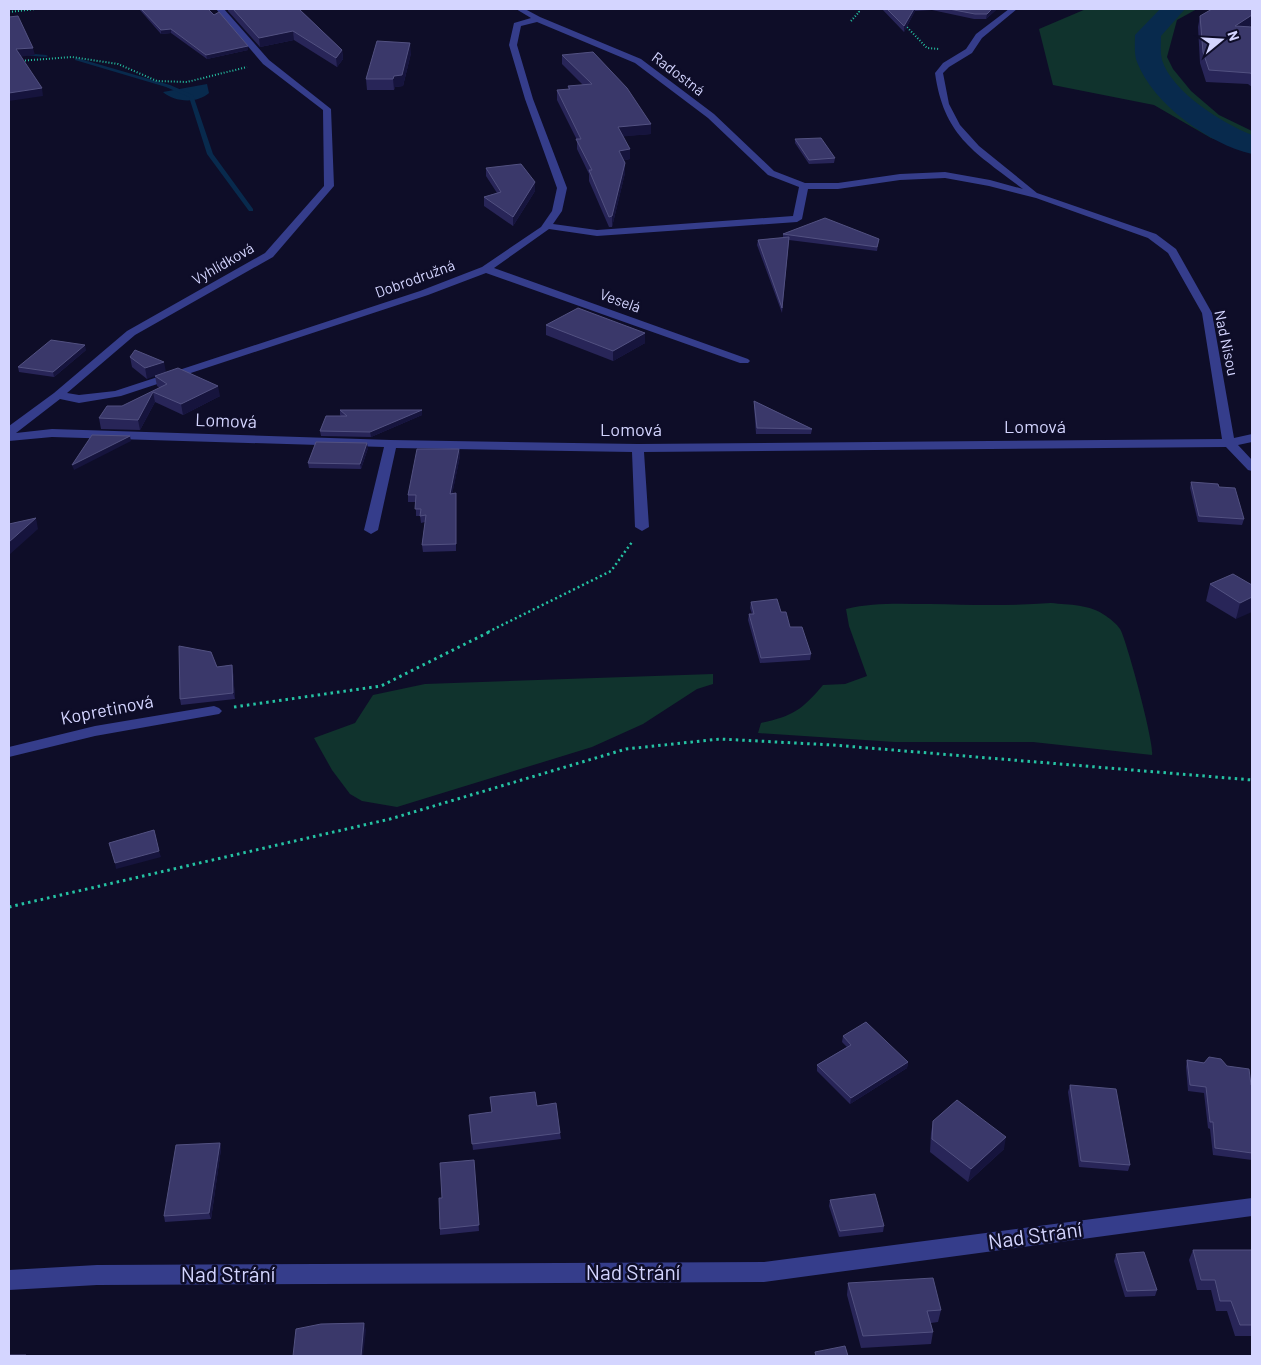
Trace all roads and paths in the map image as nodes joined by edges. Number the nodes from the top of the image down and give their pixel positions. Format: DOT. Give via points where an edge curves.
graph roads {
  1 [pos="36,9"];
  2 [pos="220,9"];
  3 [pos="520,9"];
  4 [pos="858,9"];
  5 [pos="1013,9"];
  6 [pos="9,12"];
  7 [pos="537,19"];
  8 [pos="851,21"];
  9 [pos="905,25"];
  10 [pos="969,51"];
  11 [pos="18,61"];
  12 [pos="266,62"];
  13 [pos="804,186"];
  14 [pos="1038,196"];
  15 [pos="546,226"];
  16 [pos="486,269"];
  17 [pos="744,361"];
  18 [pos="58,395"];
  19 [pos="9,432"];
  20 [pos="9,437"];
  21 [pos="1252,438"];
  22 [pos="391,444"];
  23 [pos="1230,444"];
  24 [pos="638,448"];
  25 [pos="1252,467"];
  26 [pos="642,527"];
  27 [pos="371,530"];
  28 [pos="214,710"];
  29 [pos="9,752"];
  30 [pos="1252,780"];
  31 [pos="9,907"];
  32 [pos="1252,1207"];
  33 [pos="9,1280"];
  1 -- 6 [label="path"];
  2 -- 12 [label="street, Vyhlídková"];
  3 -- 7 [label="street, Radostná"];
  4 -- 8 [label="path"];
  5 -- 10 [label="street, Nad Nisou" via="979,36"];
  7 -- 13 [label="street, Radostná" via="638,61 711,116 771,173"];
  7 -- 15 [label="street, Dobrodružná" via="517,25 513,45 562,188 557,211"];
  9 -- 10 [label="path" via="928,48"];
  10 -- 14 [label="street, Nad Nisou" via="939,73 949,114 975,147"];
  11 -- 12 [label="path" via="72,57 118,64 157,81 187,82"];
  12 -- 18 [label="street, Vyhlídková" via="327,108 329,186 269,255 131,334"];
  13 -- 14 [label="street, Nad Nisou" via="838,186 900,177 945,175"];
  13 -- 15 [label="street" via="797,219 597,233"];
  14 -- 23 [label="street, Nad Nisou" via="1152,236 1172,251 1207,313"];
  15 -- 16 [label="street, Dobrodružná"];
  16 -- 17 [label="street, Veselá"];
  16 -- 18 [label="street, Dobrodružná" via="424,294 117,394 79,399"];
  18 -- 19 [label="street, Vyhlídková"];
  20 -- 22 [label="street, Lomová" via="52,433"];
  21 -- 23 [label="street, Lomová"];
  22 -- 24 [label="street, Lomová"];
  22 -- 27 [label="street"];
  23 -- 24 [label="street, Lomová"];
  23 -- 25 [label="street"];
  24 -- 26 [label="street"];
  26 -- 28 [label="path" via="611,571 381,686"];
  28 -- 29 [label="street, Kopretinová" via="96,731"];
  30 -- 31 [label="path" via="833,745 720,739 626,749 390,819"];
  32 -- 33 [label="street, Nad Strání" via="764,1272 97,1275"];
}
